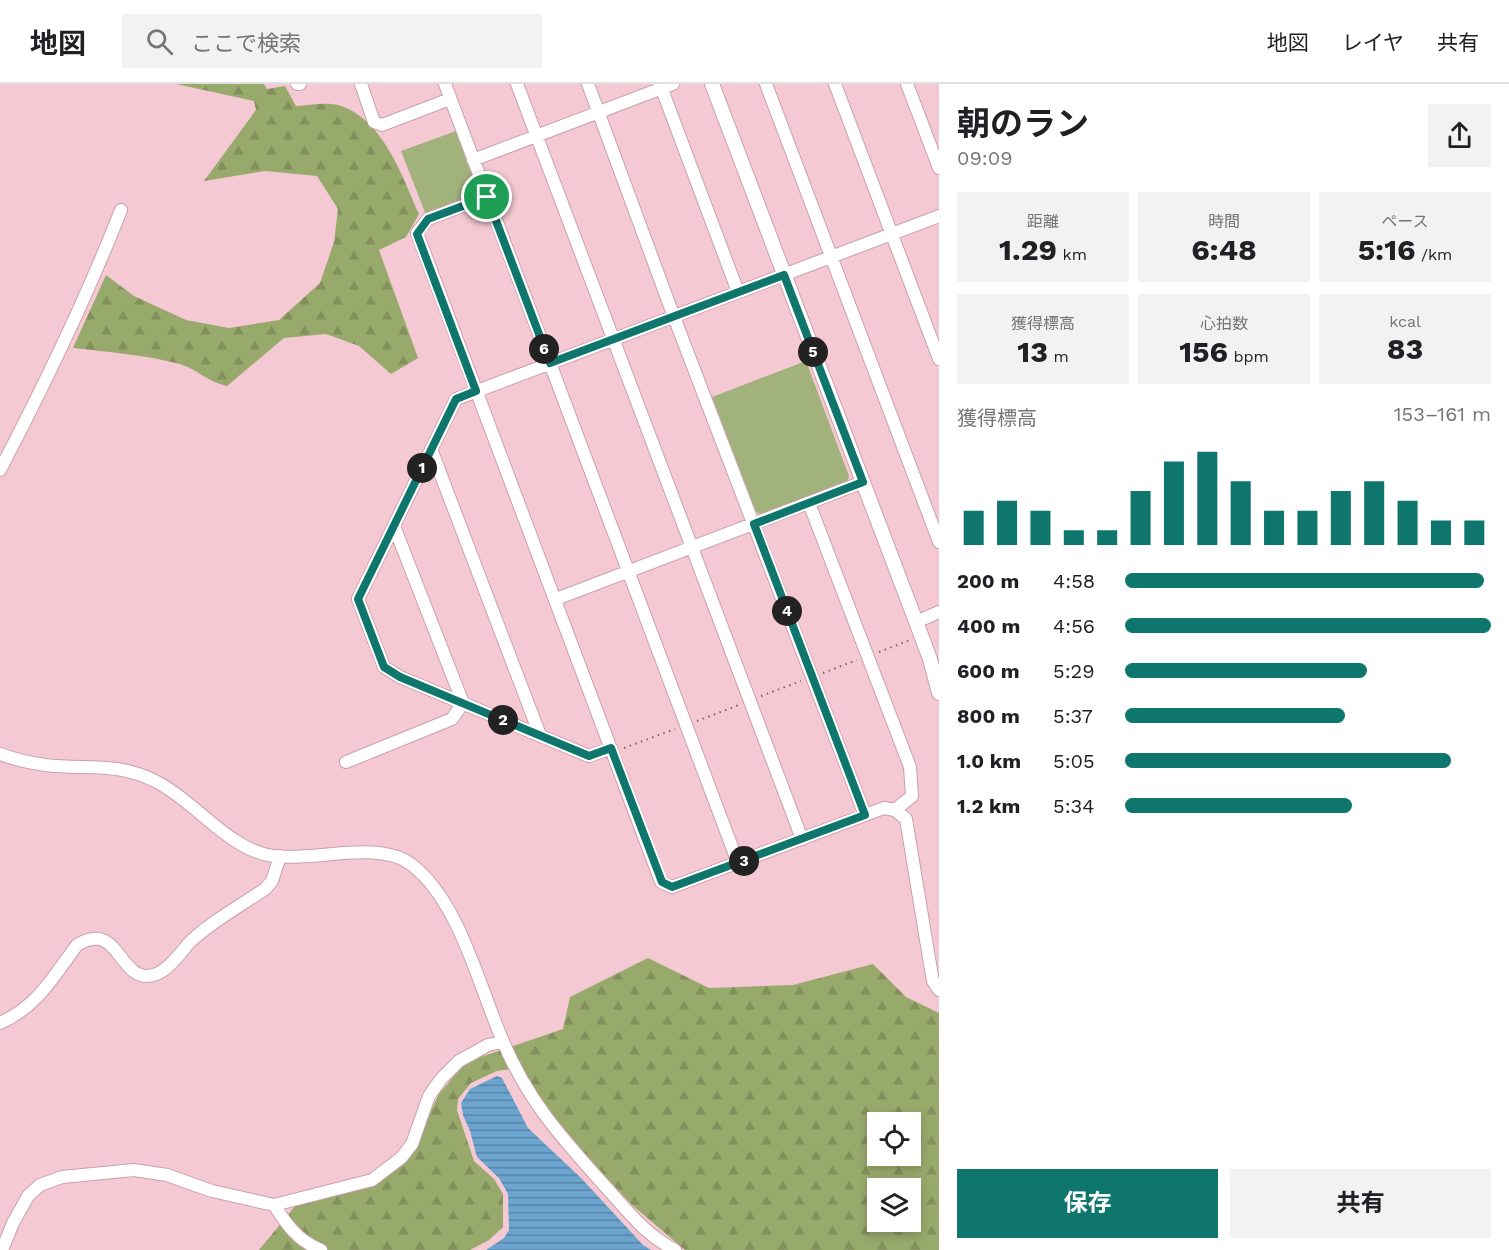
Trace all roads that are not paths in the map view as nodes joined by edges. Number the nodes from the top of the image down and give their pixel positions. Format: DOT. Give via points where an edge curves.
graph roads {
  1 [pos="361,84"];
  2 [pos="445,84"];
  3 [pos="517,84"];
  4 [pos="588,84"];
  5 [pos="712,84"];
  6 [pos="766,84"];
  7 [pos="835,84"];
  8 [pos="907,84"];
  9 [pos="665,85"];
  10 [pos="450,99"];
  11 [pos="598,112"];
  12 [pos="536,135"];
  13 [pos="473,160"];
  14 [pos="939,168"];
  15 [pos="487,197"];
  16 [pos="120,210"];
  17 [pos="939,216"];
  18 [pos="892,234"];
  19 [pos="831,257"];
  20 [pos="784,275"];
  21 [pos="738,292"];
  22 [pos="674,317"];
  23 [pos="614,340"];
  24 [pos="939,359"];
  25 [pos="550,363"];
  26 [pos="476,391"];
  27 [pos="431,449"];
  28 [pos="0,470"];
  29 [pos="863,482"];
  30 [pos="809,503"];
  31 [pos="754,524"];
  32 [pos="394,526"];
  33 [pos="939,542"];
  34 [pos="692,547"];
  35 [pos="630,571"];
  36 [pos="556,599"];
  37 [pos="939,612"];
  38 [pos="916,622"];
  39 [pos="939,693"];
  40 [pos="463,703"];
  41 [pos="540,735"];
  42 [pos="612,750"];
  43 [pos="0,754"];
  44 [pos="346,762"];
  45 [pos="895,810"];
  46 [pos="865,815"];
  47 [pos="802,839"];
  48 [pos="280,856"];
  49 [pos="738,863"];
  50 [pos="939,990"];
  51 [pos="0,1023"];
  52 [pos="502,1041"];
  53 [pos="274,1205"];
  54 [pos="2,1250"];
  55 [pos="321,1250"];
  56 [pos="675,1250"];
  1 -- 10 [label="street" via="374,122 382,125"];
  2 -- 10 [label="street"];
  3 -- 12 [label="street"];
  4 -- 11 [label="street"];
  5 -- 20 [label="street"];
  6 -- 19 [label="street"];
  7 -- 18 [label="street"];
  8 -- 14 [label="street"];
  9 -- 11 [label="street"];
  9 -- 21 [label="street"];
  10 -- 13 [label="street"];
  11 -- 12 [label="street"];
  11 -- 22 [label="street"];
  12 -- 13 [label="street"];
  12 -- 23 [label="street"];
  13 -- 15 [label="street"];
  15 -- 25 [label="street"];
  15 -- 26 [label="street" via="428,219 417,234"];
  16 -- 28 [label="street" via="63,342"];
  17 -- 18 [label="street"];
  18 -- 19 [label="street"];
  18 -- 24 [label="street"];
  19 -- 20 [label="street"];
  19 -- 33 [label="street"];
  20 -- 21 [label="street"];
  20 -- 29 [label="street"];
  21 -- 22 [label="street"];
  22 -- 23 [label="street"];
  22 -- 31 [label="street"];
  23 -- 25 [label="street"];
  23 -- 34 [label="street"];
  25 -- 26 [label="street"];
  25 -- 35 [label="street"];
  26 -- 27 [label="street" via="456,399"];
  26 -- 36 [label="street"];
  27 -- 32 [label="street"];
  27 -- 41 [label="street"];
  29 -- 30 [label="street"];
  29 -- 38 [label="street"];
  30 -- 31 [label="street"];
  30 -- 45 [label="street" via="910,767 912,796"];
  31 -- 34 [label="street"];
  31 -- 46 [label="street"];
  32 -- 40 [label="street"];
  32 -- 40 [label="street" via="358,599 384,667"];
  34 -- 35 [label="street"];
  34 -- 47 [label="street"];
  35 -- 36 [label="street"];
  35 -- 49 [label="street"];
  36 -- 42 [label="street"];
  37 -- 38 [label="street"];
  38 -- 39 [label="street"];
  40 -- 41 [label="street"];
  40 -- 44 [label="street" via="452,719"];
  41 -- 42 [label="street" via="589,756"];
  42 -- 49 [label="street" via="662,882 672,887"];
  43 -- 48 [label="street" via="44,765 118,768 139,773 174,791 252,850"];
  45 -- 46 [label="street" via="884,808"];
  45 -- 50 [label="street" via="906,819 933,981"];
  46 -- 47 [label="street"];
  47 -- 49 [label="street"];
  48 -- 51 [label="street" via="272,881 265,889 205,930 159,973 139,974 110,943 87,939 77,945 31,1005"];
  48 -- 52 [label="street" via="384,852 411,863 445,903"];
  52 -- 53 [label="street" via="459,1061 441,1079 429,1096 412,1144 387,1170 372,1180"];
  52 -- 56 [label="street" via="537,1107 563,1139 647,1233"];
  53 -- 54 [label="street" via="212,1191 167,1175 134,1170 62,1177 40,1185 28,1196"];
  53 -- 55 [label="street" via="292,1232"];
}
